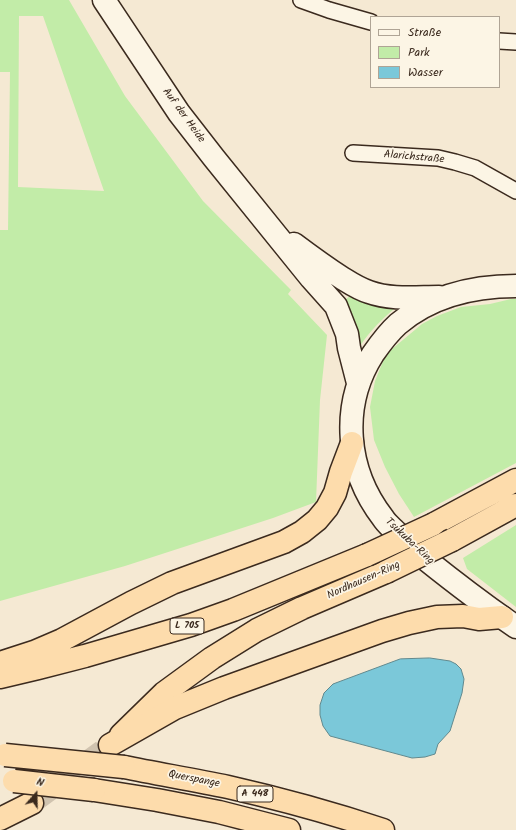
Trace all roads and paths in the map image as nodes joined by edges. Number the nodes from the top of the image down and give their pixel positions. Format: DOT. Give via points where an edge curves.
graph roads {
  1 [pos="104,0"];
  2 [pos="301,0"];
  3 [pos="370,22"];
  4 [pos="500,41"];
  5 [pos="516,42"];
  6 [pos="353,153"];
  7 [pos="516,191"];
  8 [pos="271,227"];
  9 [pos="516,286"];
  10 [pos="443,297"];
  11 [pos="358,383"];
  12 [pos="352,443"];
  13 [pos="516,480"];
  14 [pos="516,505"];
  15 [pos="509,622"];
  16 [pos="0,663"];
  17 [pos="0,677"];
  18 [pos="3,755"];
  19 [pos="7,780"];
  20 [pos="32,803"];
  21 [pos="0,818"];
  22 [pos="289,830"];
  23 [pos="383,830"];
  1 -- 8 [label="main road, Auf der Heide" via="179,113"];
  2 -- 3 [label="street"];
  4 -- 5 [label="street"];
  6 -- 7 [label="street, Alarichstraße" via="438,158 475,168"];
  8 -- 10 [label="main road, Auf der Heide" via="325,267 369,292 385,296"];
  8 -- 11 [label="main road, Auf der Heide" via="336,306 347,334"];
  9 -- 10 [label="main road, Tsukuba-Ring" via="467,290"];
  10 -- 11 [label="main road, Tsukuba-Ring" via="397,325 381,342"];
  11 -- 12 [label="main road, Tsukuba-Ring" via="352,415"];
  12 -- 15 [label="main road, Tsukuba-Ring" via="356,466 366,493 383,519 445,575"];
  12 -- 16 [label="highway" via="335,493 327,508 302,532 284,542 172,583 62,640"];
  13 -- 17 [label="highway, L 705, bridge" via="434,524 367,555 247,604 191,625 85,656"];
  14 -- 15 [label="highway, Nordhausen-Ring, bridge" via="386,572 257,630 212,658 164,693 110,745 176,708 382,631 438,617 463,616"];
  18 -- 23 [label="highway, Querspange / A 448, bridge" via="124,767 190,779 278,799"];
  19 -- 22 [label="highway, A 448, bridge" via="156,800"];
  20 -- 21 [label="highway"];
}
